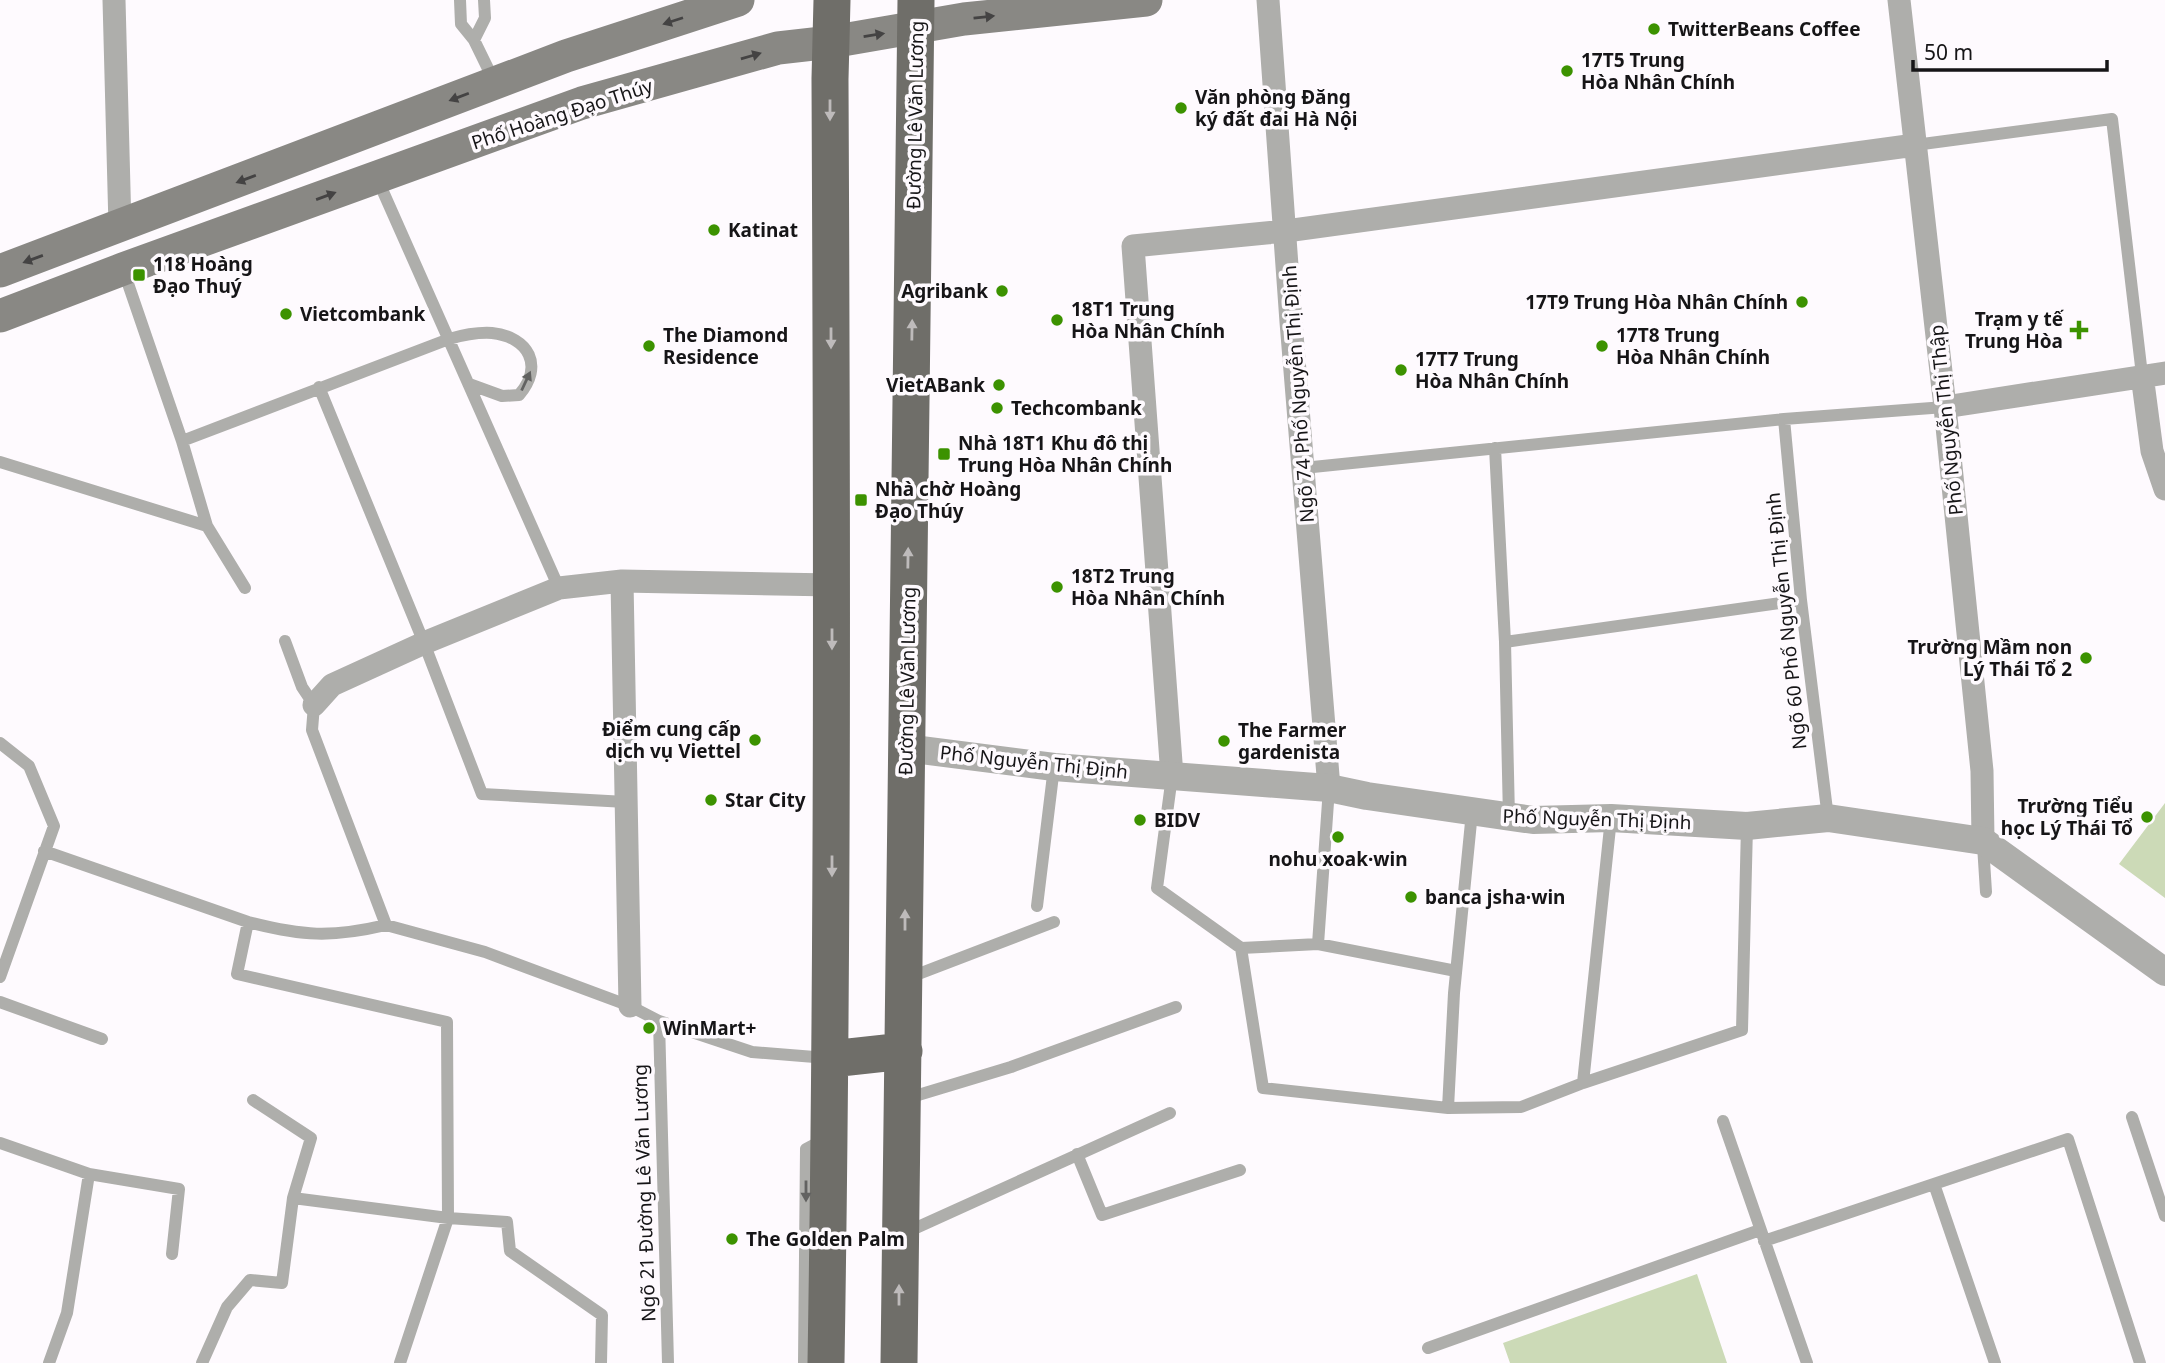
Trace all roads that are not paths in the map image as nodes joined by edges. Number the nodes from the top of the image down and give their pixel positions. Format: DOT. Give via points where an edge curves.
graph roads {
  1 [pos="114,0"];
  2 [pos="460,0"];
  3 [pos="484,0"];
  4 [pos="738,0"];
  5 [pos="832,0"];
  6 [pos="1146,0"];
  7 [pos="1268,0"];
  8 [pos="1899,0"];
  9 [pos="917,14"];
  10 [pos="474,40"];
  11 [pos="831,42"];
  12 [pos="566,56"];
  13 [pos="495,84"];
  14 [pos="582,103"];
  15 [pos="1915,145"];
  16 [pos="377,177"];
  17 [pos="120,227"];
  18 [pos="1286,231"];
  19 [pos="123,269"];
  20 [pos="0,271"];
  21 [pos="0,316"];
  22 [pos="449,339"];
  23 [pos="2154,374"];
  24 [pos="469,384"];
  25 [pos="319,387"];
  26 [pos="1945,407"];
  27 [pos="1784,419"];
  28 [pos="182,441"];
  29 [pos="1495,449"];
  30 [pos="0,462"];
  31 [pos="1303,468"];
  32 [pos="2165,489"];
  33 [pos="207,526"];
  34 [pos="622,581"];
  35 [pos="833,585"];
  36 [pos="559,588"];
  37 [pos="245,589"];
  38 [pos="1801,600"];
  39 [pos="285,641"];
  40 [pos="1505,642"];
  41 [pos="424,643"];
  42 [pos="314,705"];
  43 [pos="0,743"];
  44 [pos="905,748"];
  45 [pos="1054,766"];
  46 [pos="1172,776"];
  47 [pos="1329,788"];
  48 [pos="626,802"];
  49 [pos="1472,812"];
  50 [pos="1509,818"];
  51 [pos="1611,818"];
  52 [pos="1828,818"];
  53 [pos="1747,826"];
  54 [pos="1983,841"];
  55 [pos="44,851"];
  56 [pos="1986,892"];
  57 [pos="1037,906"];
  58 [pos="248,922"];
  59 [pos="1054,922"];
  60 [pos="386,925"];
  61 [pos="1318,944"];
  62 [pos="1241,948"];
  63 [pos="2163,967"];
  64 [pos="1456,971"];
  65 [pos="0,977"];
  66 [pos="904,980"];
  67 [pos="0,1002"];
  68 [pos="630,1006"];
  69 [pos="1176,1007"];
  70 [pos="659,1021"];
  71 [pos="102,1040"];
  72 [pos="904,1051"];
  73 [pos="831,1059"];
  74 [pos="1583,1083"];
  75 [pos="902,1099"];
  76 [pos="253,1100"];
  77 [pos="1448,1108"];
  78 [pos="1170,1113"];
  79 [pos="2132,1117"];
  80 [pos="1723,1121"];
  81 [pos="830,1137"];
  82 [pos="0,1143"];
  83 [pos="1077,1154"];
  84 [pos="1240,1170"];
  85 [pos="89,1174"];
  86 [pos="1934,1184"];
  87 [pos="293,1198"];
  88 [pos="2165,1216"];
  89 [pos="448,1218"];
  90 [pos="900,1235"];
  91 [pos="1762,1235"];
  92 [pos="172,1254"];
  93 [pos="1428,1348"];
  94 [pos="49,1363"];
  95 [pos="202,1363"];
  96 [pos="400,1363"];
  97 [pos="601,1363"];
  98 [pos="668,1363"];
  99 [pos="804,1363"];
  100 [pos="826,1363"];
  101 [pos="899,1363"];
  102 [pos="1807,1363"];
  103 [pos="1995,1363"];
  104 [pos="2140,1363"];
  1 -- 17 [label="street"];
  2 -- 10 [label="lane" via="461,23"];
  3 -- 10 [label="lane" via="485,18"];
  4 -- 12 [label="main road, one-way"];
  5 -- 11 [label="main road"];
  9 -- 6 [label="main road, Phố Hoàng Đạo Thúy, one-way" via="964,19"];
  7 -- 18 [label="street, Ngõ 74 Phố Nguyễn Thị Định"];
  8 -- 15 [label="street, Phố Nguyễn Thị Thập"];
  11 -- 9 [label="main road, Phố Hoàng Đạo Thúy, one-way"];
  44 -- 9 [label="main road, Đường Lê Văn Lương, one-way"];
  10 -- 13 [label="lane"];
  14 -- 11 [label="main road, Phố Hoàng Đạo Thúy, one-way" via="778,48"];
  11 -- 35 [label="main road, one-way"];
  12 -- 13 [label="main road"];
  12 -- 14 [label="main road"];
  13 -- 17 [label="main road, one-way"];
  14 -- 16 [label="main road, Phố Hoàng Đạo Thúy"];
  15 -- 18 [label="street"];
  15 -- 23 [label="lane" via="2112,119"];
  15 -- 26 [label="street, Phố Nguyễn Thị Thập"];
  19 -- 16 [label="main road, Phố Hoàng Đạo Thúy, one-way"];
  16 -- 22 [label="lane"];
  17 -- 19 [label="main road"];
  17 -- 20 [label="main road, one-way"];
  18 -- 31 [label="street, Ngõ 74 Phố Nguyễn Thị Định"];
  18 -- 46 [label="street" via="1133,246"];
  19 -- 21 [label="main road, Phố Hoàng Đạo Thúy"];
  19 -- 28 [label="lane"];
  22 -- 24 [label="lane"];
  24 -- 22 [label="lane, one-way" via="502,396 519,394 530,377 531,358 506,335 470,333"];
  22 -- 25 [label="lane"];
  23 -- 26 [label="street"];
  23 -- 32 [label="street" via="2152,450"];
  24 -- 36 [label="lane"];
  25 -- 28 [label="lane"];
  25 -- 41 [label="lane"];
  26 -- 27 [label="lane"];
  26 -- 54 [label="street, Phố Nguyễn Thị Thập" via="1982,771"];
  27 -- 29 [label="lane"];
  27 -- 38 [label="lane, Ngõ 60 Phố Nguyễn Thị Định"];
  28 -- 33 [label="lane"];
  29 -- 31 [label="lane"];
  29 -- 40 [label="lane"];
  30 -- 33 [label="lane"];
  31 -- 47 [label="street, Ngõ 74 Phố Nguyễn Thị Định"];
  33 -- 37 [label="lane"];
  34 -- 35 [label="street"];
  34 -- 36 [label="street"];
  34 -- 48 [label="street"];
  35 -- 73 [label="main road, one-way"];
  36 -- 41 [label="street"];
  38 -- 40 [label="lane"];
  38 -- 52 [label="lane, Ngõ 60 Phố Nguyễn Thị Định"];
  39 -- 42 [label="lane" via="302,687"];
  40 -- 50 [label="lane"];
  41 -- 42 [label="street" via="332,685"];
  41 -- 48 [label="lane" via="482,794"];
  42 -- 60 [label="lane" via="312,730"];
  43 -- 55 [label="lane" via="29,766 54,825"];
  44 -- 45 [label="street, Phố Nguyễn Thị Định"];
  66 -- 44 [label="main road, Đường Lê Văn Lương, one-way"];
  45 -- 46 [label="street, Phố Nguyễn Thị Định"];
  45 -- 57 [label="lane"];
  46 -- 47 [label="street, Phố Nguyễn Thị Định"];
  46 -- 62 [label="lane" via="1157,888"];
  47 -- 49 [label="street, Phố Nguyễn Thị Định"];
  47 -- 61 [label="lane"];
  48 -- 68 [label="street"];
  49 -- 50 [label="street, Phố Nguyễn Thị Định"];
  49 -- 64 [label="lane"];
  50 -- 51 [label="street, Phố Nguyễn Thị Định"];
  51 -- 53 [label="street, Phố Nguyễn Thị Định"];
  51 -- 74 [label="lane"];
  52 -- 53 [label="street, Phố Nguyễn Thị Định"];
  52 -- 54 [label="street, Phố Nguyễn Thị Định"];
  53 -- 74 [label="lane" via="1742,1030"];
  54 -- 56 [label="lane"];
  54 -- 63 [label="street, Phố Nguyễn Thị Định"];
  55 -- 58 [label="lane"];
  55 -- 65 [label="lane"];
  58 -- 60 [label="lane" via="326,935"];
  58 -- 89 [label="lane" via="237,974 447,1021"];
  59 -- 66 [label="lane"];
  60 -- 68 [label="lane" via="485,952"];
  61 -- 62 [label="lane"];
  61 -- 64 [label="lane"];
  62 -- 77 [label="lane" via="1263,1088"];
  64 -- 77 [label="lane"];
  66 -- 72 [label="main road, Đường Lê Văn Lương"];
  67 -- 71 [label="lane"];
  68 -- 70 [label="lane"];
  69 -- 75 [label="lane" via="1011,1067"];
  70 -- 73 [label="lane" via="752,1052"];
  70 -- 98 [label="lane, Ngõ 21 Đường Lê Văn Lương"];
  72 -- 73 [label="main road"];
  72 -- 75 [label="main road, Đường Lê Văn Lương"];
  73 -- 81 [label="main road"];
  74 -- 77 [label="lane" via="1521,1107"];
  75 -- 90 [label="main road, Đường Lê Văn Lương"];
  76 -- 87 [label="lane" via="311,1139"];
  78 -- 83 [label="lane"];
  79 -- 88 [label="lane"];
  80 -- 91 [label="lane"];
  81 -- 99 [label="lane, one-way" via="806,1149"];
  81 -- 100 [label="main road"];
  82 -- 85 [label="lane"];
  83 -- 84 [label="lane" via="1102,1215"];
  83 -- 90 [label="lane"];
  85 -- 92 [label="lane" via="179,1189"];
  85 -- 94 [label="lane" via="67,1313"];
  86 -- 91 [label="lane"];
  86 -- 103 [label="lane"];
  86 -- 104 [label="lane" via="2068,1139"];
  87 -- 89 [label="lane"];
  87 -- 95 [label="lane" via="282,1283 250,1280 227,1307"];
  89 -- 96 [label="lane"];
  89 -- 97 [label="lane" via="508,1222 510,1251 602,1315"];
  101 -- 90 [label="main road, Đường Lê Văn Lương, one-way"];
  91 -- 93 [label="lane"];
  91 -- 102 [label="lane"];
}
